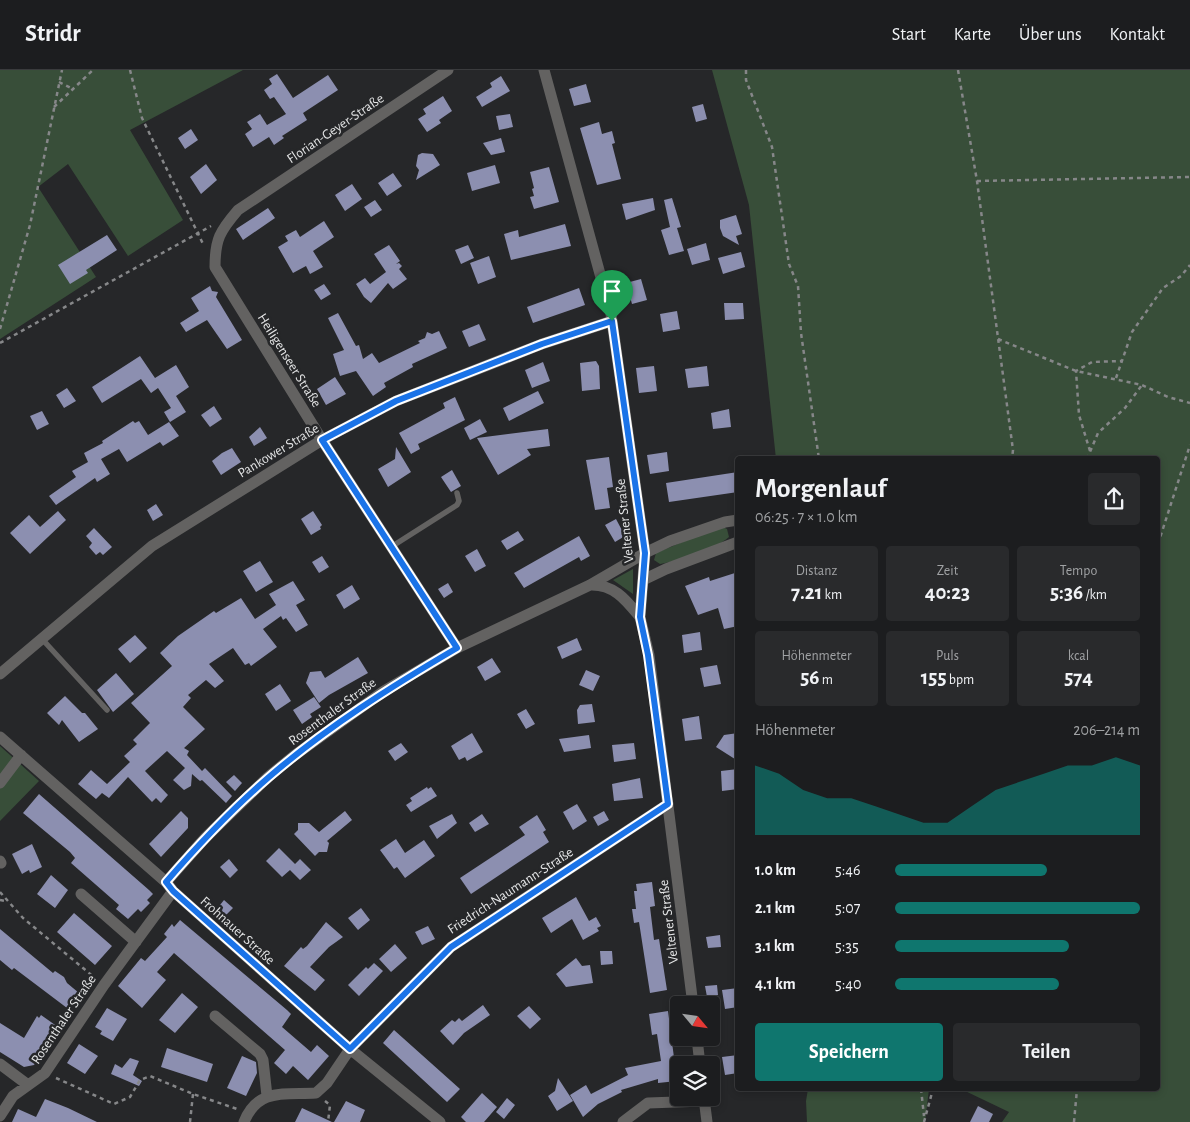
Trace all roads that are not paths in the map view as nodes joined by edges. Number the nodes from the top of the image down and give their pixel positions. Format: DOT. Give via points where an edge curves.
graph roads {
  1 [pos="448,70"];
  2 [pos="544,70"];
  3 [pos="215,267"];
  4 [pos="612,321"];
  5 [pos="322,440"];
  6 [pos="457,493"];
  7 [pos="735,521"];
  8 [pos="735,543"];
  9 [pos="391,547"];
  10 [pos="645,553"];
  11 [pos="643,580"];
  12 [pos="590,585"];
  13 [pos="640,617"];
  14 [pos="42,639"];
  15 [pos="457,648"];
  16 [pos="0,674"];
  17 [pos="107,710"];
  18 [pos="0,736"];
  19 [pos="21,755"];
  20 [pos="0,783"];
  21 [pos="668,804"];
  22 [pos="169,887"];
  23 [pos="81,894"];
  24 [pos="136,942"];
  25 [pos="692,996"];
  26 [pos="215,1016"];
  27 [pos="350,1049"];
  28 [pos="0,1064"];
  29 [pos="28,1085"];
  30 [pos="266,1096"];
  31 [pos="670,1101"];
  32 [pos="705,1106"];
  33 [pos="0,1116"];
  34 [pos="246,1118"];
  35 [pos="440,1122"];
  36 [pos="623,1122"];
  37 [pos="707,1122"];
  1 -- 3 [label="street, Florian-Geyer-Straße" via="238,210 221,230 215,248"];
  2 -- 4 [label="street, Veltener Straße"];
  3 -- 5 [label="street, Heiligenseer Straße"];
  4 -- 5 [label="street, Pankower Straße" via="542,344 396,401"];
  4 -- 10 [label="street, Veltener Straße"];
  5 -- 9 [label="street, Heiligenseer Straße"];
  5 -- 14 [label="street, Pankower Straße" via="152,546"];
  6 -- 9 [label="lane" via="457,505"];
  7 -- 10 [label="street, Rosenthaler Straße"];
  8 -- 11 [label="street"];
  9 -- 15 [label="street, Heiligenseer Straße"];
  10 -- 11 [label="street, Veltener Straße"];
  10 -- 12 [label="street, Rosenthaler Straße"];
  11 -- 13 [label="street, Veltener Straße"];
  12 -- 13 [label="street" via="608,586"];
  12 -- 15 [label="street, Rosenthaler Straße"];
  13 -- 21 [label="street, Veltener Straße"];
  14 -- 16 [label="street, Pankower Straße"];
  14 -- 17 [label="lane"];
  15 -- 22 [label="street, Rosenthaler Straße" via="384,691 295,755 206,837"];
  18 -- 19 [label="street, Frohnauer Straße"];
  19 -- 20 [label="street"];
  19 -- 22 [label="street, Frohnauer Straße"];
  21 -- 25 [label="street, Veltener Straße"];
  21 -- 27 [label="street, Friedrich-Naumann-Straße" via="451,947"];
  22 -- 24 [label="street, Rosenthaler Straße"];
  22 -- 27 [label="street, Frohnauer Straße"];
  23 -- 24 [label="street"];
  24 -- 29 [label="street, Rosenthaler Straße" via="45,1073"];
  26 -- 30 [label="street" via="260,1054"];
  27 -- 30 [label="street, Friedrich-Naumann-Straße" via="327,1083 316,1093"];
  27 -- 35 [label="street, Frohnauer Straße"];
  28 -- 29 [label="street, Rosenthaler Straße"];
  29 -- 33 [label="street, Rosenthaler Straße" via="13,1096"];
  30 -- 34 [label="street"];
  31 -- 36 [label="street" via="648,1103"];
  32 -- 37 [label="street"];
}
